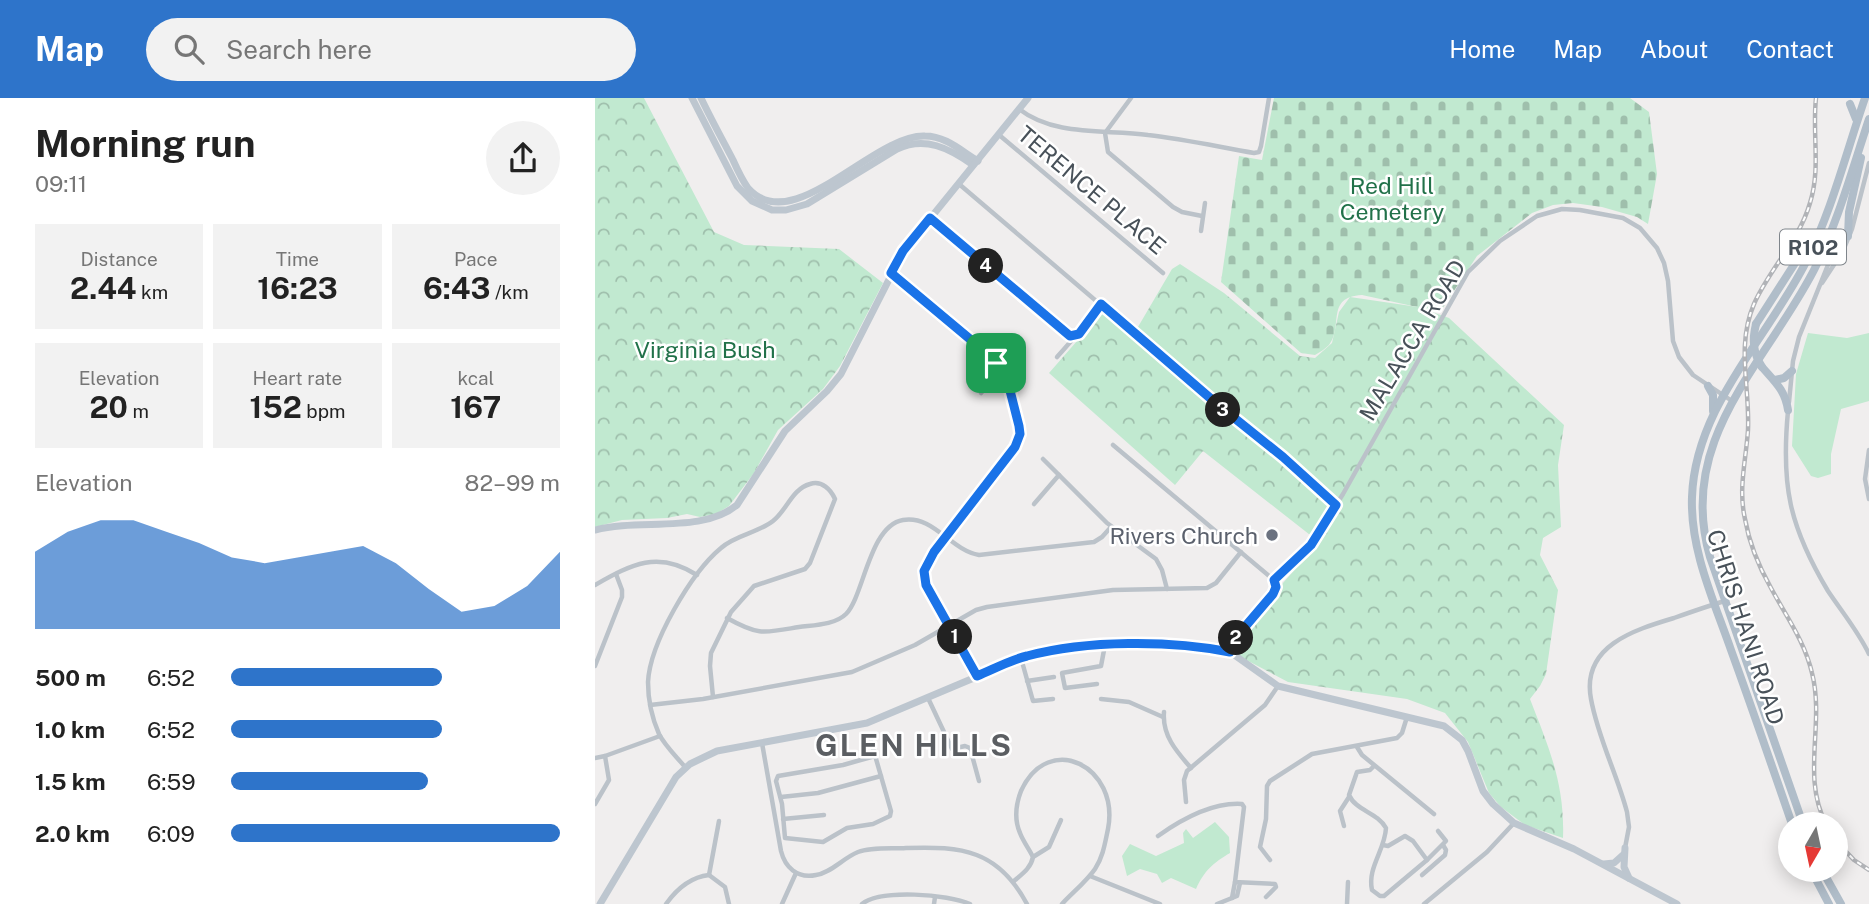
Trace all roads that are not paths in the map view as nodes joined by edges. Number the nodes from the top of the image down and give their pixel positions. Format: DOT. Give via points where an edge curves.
graph roads {
  1 [pos="692,98"];
  2 [pos="701,98"];
  3 [pos="1028,98"];
  4 [pos="1132,98"];
  5 [pos="1269,98"];
  6 [pos="1865,98"];
  7 [pos="1850,104"];
  8 [pos="1019,109"];
  9 [pos="1869,119"];
  10 [pos="1857,122"];
  11 [pos="1105,133"];
  12 [pos="999,134"];
  13 [pos="1861,141"];
  14 [pos="990,145"];
  15 [pos="953,148"];
  16 [pos="730,162"];
  17 [pos="976,163"];
  18 [pos="1869,163"];
  19 [pos="960,182"];
  20 [pos="1205,203"];
  21 [pos="1826,214"];
  22 [pos="1202,216"];
  23 [pos="930,218"];
  24 [pos="1201,231"];
  25 [pos="1848,236"];
  26 [pos="891,273"];
  27 [pos="1163,273"];
  28 [pos="1101,304"];
  29 [pos="1074,337"];
  30 [pos="1057,357"];
  31 [pos="1001,368"];
  32 [pos="1792,371"];
  33 [pos="1775,380"];
  34 [pos="1708,386"];
  35 [pos="981,393"];
  36 [pos="1723,396"];
  37 [pos="1732,401"];
  38 [pos="1788,410"];
  39 [pos="1713,414"];
  40 [pos="1114,445"];
  41 [pos="1869,450"];
  42 [pos="1043,459"];
  43 [pos="1059,475"];
  44 [pos="1869,499"];
  45 [pos="1034,504"];
  46 [pos="1336,505"];
  47 [pos="1111,527"];
  48 [pos="595,530"];
  49 [pos="946,537"];
  50 [pos="1241,552"];
  51 [pos="615,574"];
  52 [pos="697,575"];
  53 [pos="1274,580"];
  54 [pos="595,585"];
  55 [pos="1167,589"];
  56 [pos="1725,601"];
  57 [pos="1715,604"];
  58 [pos="727,618"];
  59 [pos="949,626"];
  60 [pos="1105,645"];
  61 [pos="1230,652"];
  62 [pos="1869,654"];
  63 [pos="1021,657"];
  64 [pos="595,666"];
  65 [pos="977,676"];
  66 [pos="1054,677"];
  67 [pos="1027,681"];
  68 [pos="1097,684"];
  69 [pos="1278,686"];
  70 [pos="713,697"];
  71 [pos="928,698"];
  72 [pos="1053,699"];
  73 [pos="1101,699"];
  74 [pos="650,705"];
  75 [pos="1407,716"];
  76 [pos="660,736"];
  77 [pos="870,738"];
  78 [pos="762,743"];
  79 [pos="1357,747"];
  80 [pos="875,756"];
  81 [pos="605,757"];
  82 [pos="595,758"];
  83 [pos="1374,766"];
  84 [pos="685,767"];
  85 [pos="1191,768"];
  86 [pos="881,776"];
  87 [pos="979,781"];
  88 [pos="781,797"];
  89 [pos="1349,797"];
  90 [pos="1186,802"];
  91 [pos="595,804"];
  92 [pos="783,806"];
  93 [pos="773,808"];
  94 [pos="1788,812"];
  95 [pos="1800,812"];
  96 [pos="1434,814"];
  97 [pos="824,815"];
  98 [pos="783,819"];
  99 [pos="1061,820"];
  100 [pos="719,821"];
  101 [pos="1514,823"];
  102 [pos="1344,826"];
  103 [pos="1438,831"];
  104 [pos="1159,836"];
  105 [pos="1383,845"];
  106 [pos="1443,845"];
  107 [pos="1625,851"];
  108 [pos="1033,856"];
  109 [pos="1270,860"];
  110 [pos="1427,860"];
  111 [pos="1603,864"];
  112 [pos="796,873"];
  113 [pos="1618,873"];
  114 [pos="709,875"];
  115 [pos="1422,875"];
  116 [pos="1090,876"];
  117 [pos="1630,879"];
  118 [pos="1014,881"];
  119 [pos="1347,881"];
  120 [pos="1238,882"];
  121 [pos="1817,882"];
  122 [pos="1829,882"];
  123 [pos="935,897"];
  124 [pos="1266,897"];
  125 [pos="1141,901"];
  126 [pos="1841,902"];
  127 [pos="600,904"];
  128 [pos="666,904"];
  129 [pos="729,904"];
  130 [pos="782,904"];
  131 [pos="862,904"];
  132 [pos="934,904"];
  133 [pos="969,904"];
  134 [pos="1027,904"];
  135 [pos="1062,904"];
  136 [pos="1160,904"];
  137 [pos="1217,904"];
  138 [pos="1347,904"];
  139 [pos="1423,904"];
  140 [pos="1677,904"];
  141 [pos="1829,904"];
  1 -- 16 [label="street"];
  2 -- 16 [label="street"];
  3 -- 8 [label="street"];
  4 -- 11 [label="street"];
  5 -- 11 [label="street" via="1260,149 1254,153 1149,135"];
  6 -- 10 [label="main road, CHRIS HANI ROAD / R102"];
  7 -- 10 [label="main road"];
  8 -- 11 [label="street" via="1042,123"];
  8 -- 12 [label="street"];
  9 -- 13 [label="main road, CHRIS HANI ROAD / R102"];
  10 -- 21 [label="main road, CHRIS HANI ROAD / R102"];
  11 -- 22 [label="street" via="1110,154 1173,207"];
  12 -- 14 [label="street"];
  12 -- 27 [label="street, TERENCE PLACE"];
  13 -- 25 [label="main road"];
  13 -- 37 [label="main road, CHRIS HANI ROAD / R102" via="1839,212 1813,270"];
  14 -- 15 [label="street" via="977,150"];
  14 -- 17 [label="street"];
  15 -- 16 [label="street" via="933,136 903,139 805,201 786,203 760,198"];
  15 -- 17 [label="street"];
  15 -- 19 [label="street" via="962,163"];
  17 -- 19 [label="street"];
  18 -- 25 [label="street"];
  19 -- 23 [label="street"];
  19 -- 28 [label="street"];
  20 -- 22 [label="street"];
  21 -- 33 [label="main road, bridge" via="1756,324 1755,355"];
  21 -- 36 [label="main road, CHRIS HANI ROAD / R102" via="1796,280"];
  22 -- 24 [label="street"];
  23 -- 26 [label="street"];
  23 -- 29 [label="street"];
  25 -- 32 [label="street" via="1838,240 1799,337"];
  26 -- 31 [label="street"];
  26 -- 48 [label="street" via="841,374 785,431 737,505 709,520"];
  28 -- 29 [label="street"];
  28 -- 46 [label="street"];
  29 -- 30 [label="street"];
  31 -- 35 [label="street"];
  31 -- 49 [label="street" via="1011,391 1018,440"];
  32 -- 33 [label="main road"];
  32 -- 38 [label="street"];
  33 -- 38 [label="main road"];
  34 -- 36 [label="street, MALACCA ROAD"];
  34 -- 39 [label="main road"];
  34 -- 46 [label="street, MALACCA ROAD" via="1687,370 1675,349 1664,263 1644,232 1630,220 1599,213 1562,209 1544,214 1500,241 1468,272"];
  36 -- 37 [label="street, MALACCA ROAD"];
  36 -- 39 [label="main road, CHRIS HANI ROAD / R102"];
  37 -- 56 [label="main road, CHRIS HANI ROAD / R102" via="1709,452 1702,494 1706,544"];
  38 -- 62 [label="street" via="1785,476 1792,515 1826,587"];
  39 -- 57 [label="main road, CHRIS HANI ROAD / R102" via="1696,458 1692,498 1698,551"];
  40 -- 50 [label="street"];
  41 -- 44 [label="street" via="1865,479"];
  42 -- 43 [label="street"];
  43 -- 45 [label="street"];
  43 -- 47 [label="street"];
  46 -- 53 [label="street, MALACCA ROAD" via="1311,545"];
  47 -- 49 [label="street" via="1094,541 985,555 969,552"];
  47 -- 55 [label="street" via="1156,559"];
  49 -- 58 [label="street" via="921,520 891,526 872,554 848,612 838,619 758,633"];
  49 -- 59 [label="street" via="924,576"];
  50 -- 53 [label="street"];
  50 -- 55 [label="street" via="1212,586"];
  51 -- 52 [label="street" via="653,560"];
  51 -- 54 [label="street"];
  51 -- 64 [label="street" via="621,601"];
  52 -- 58 [label="street" via="721,547 772,522 806,486 815,483 832,493 835,499 810,563 799,572 754,586"];
  52 -- 74 [label="street" via="675,605 653,661"];
  53 -- 61 [label="street, MALACCA ROAD" via="1273,594 1238,635"];
  55 -- 59 [label="street" via="1113,590 987,607"];
  56 -- 57 [label="street"];
  56 -- 95 [label="main road, CHRIS HANI ROAD / R102"];
  57 -- 94 [label="main road, CHRIS HANI ROAD / R102"];
  57 -- 107 [label="street" via="1624,636 1606,648 1595,664 1590,697 1627,812"];
  58 -- 70 [label="street" via="711,653"];
  59 -- 65 [label="street"];
  59 -- 70 [label="street" via="852,672"];
  60 -- 61 [label="street" via="1168,645"];
  60 -- 63 [label="street"];
  60 -- 68 [label="street" via="1101,666 1062,674 1065,688"];
  61 -- 69 [label="street"];
  63 -- 65 [label="street"];
  63 -- 67 [label="street"];
  65 -- 71 [label="street"];
  66 -- 67 [label="street"];
  67 -- 72 [label="street" via="1033,701"];
  69 -- 75 [label="street"];
  69 -- 85 [label="street" via="1265,705"];
  70 -- 74 [label="street"];
  71 -- 78 [label="street" via="867,723"];
  71 -- 87 [label="street" via="953,750 969,748"];
  73 -- 85 [label="street" via="1129,702 1163,714 1173,746"];
  74 -- 76 [label="street"];
  75 -- 79 [label="street" via="1397,738"];
  75 -- 101 [label="street" via="1444,726 1462,740 1483,791"];
  76 -- 81 [label="street"];
  76 -- 84 [label="street"];
  77 -- 80 [label="street"];
  78 -- 84 [label="street" via="717,751"];
  78 -- 93 [label="street"];
  79 -- 83 [label="street"];
  79 -- 109 [label="street" via="1312,754 1268,783 1260,847"];
  80 -- 86 [label="street"];
  80 -- 88 [label="street" via="780,774 776,781"];
  81 -- 82 [label="street"];
  81 -- 91 [label="street" via="609,780"];
  83 -- 89 [label="street" via="1357,772"];
  83 -- 96 [label="street"];
  84 -- 127 [label="street"];
  85 -- 90 [label="street" via="1184,779"];
  86 -- 88 [label="street" via="818,793"];
  86 -- 98 [label="street" via="891,811 879,822 850,827 820,842 786,839"];
  88 -- 92 [label="street"];
  89 -- 102 [label="street" via="1340,811"];
  89 -- 105 [label="street" via="1384,824"];
  92 -- 93 [label="street"];
  92 -- 98 [label="street"];
  93 -- 112 [label="street" via="783,859"];
  97 -- 98 [label="street"];
  99 -- 108 [label="street" via="1049,846"];
  100 -- 114 [label="street"];
  101 -- 111 [label="street"];
  101 -- 139 [label="street" via="1487,852"];
  103 -- 106 [label="street" via="1445,839"];
  104 -- 120 [label="street" via="1188,817 1226,804 1242,804"];
  105 -- 110 [label="street" via="1407,836"];
  105 -- 110 [label="street" via="1370,884 1380,896"];
  106 -- 110 [label="street"];
  106 -- 115 [label="street" via="1445,855"];
  107 -- 111 [label="street" via="1614,863"];
  107 -- 113 [label="street"];
  107 -- 117 [label="street" via="1624,867"];
  108 -- 116 [label="street" via="1017,822 1020,796 1037,768 1075,761 1100,780 1110,804 1105,845"];
  108 -- 118 [label="street"];
  111 -- 113 [label="street"];
  112 -- 118 [label="street" via="816,875 865,851 947,847 988,860"];
  112 -- 130 [label="street"];
  113 -- 117 [label="street"];
  114 -- 128 [label="street" via="694,878"];
  114 -- 129 [label="street" via="725,887"];
  116 -- 125 [label="street"];
  116 -- 135 [label="street"];
  117 -- 140 [label="street"];
  118 -- 134 [label="street"];
  119 -- 138 [label="street"];
  120 -- 124 [label="street" via="1275,884"];
  120 -- 137 [label="street" via="1238,894"];
  121 -- 141 [label="main road"];
  122 -- 126 [label="main road"];
  123 -- 131 [label="street" via="879,896"];
  123 -- 132 [label="street"];
  123 -- 133 [label="street"];
  125 -- 136 [label="street"];
}
